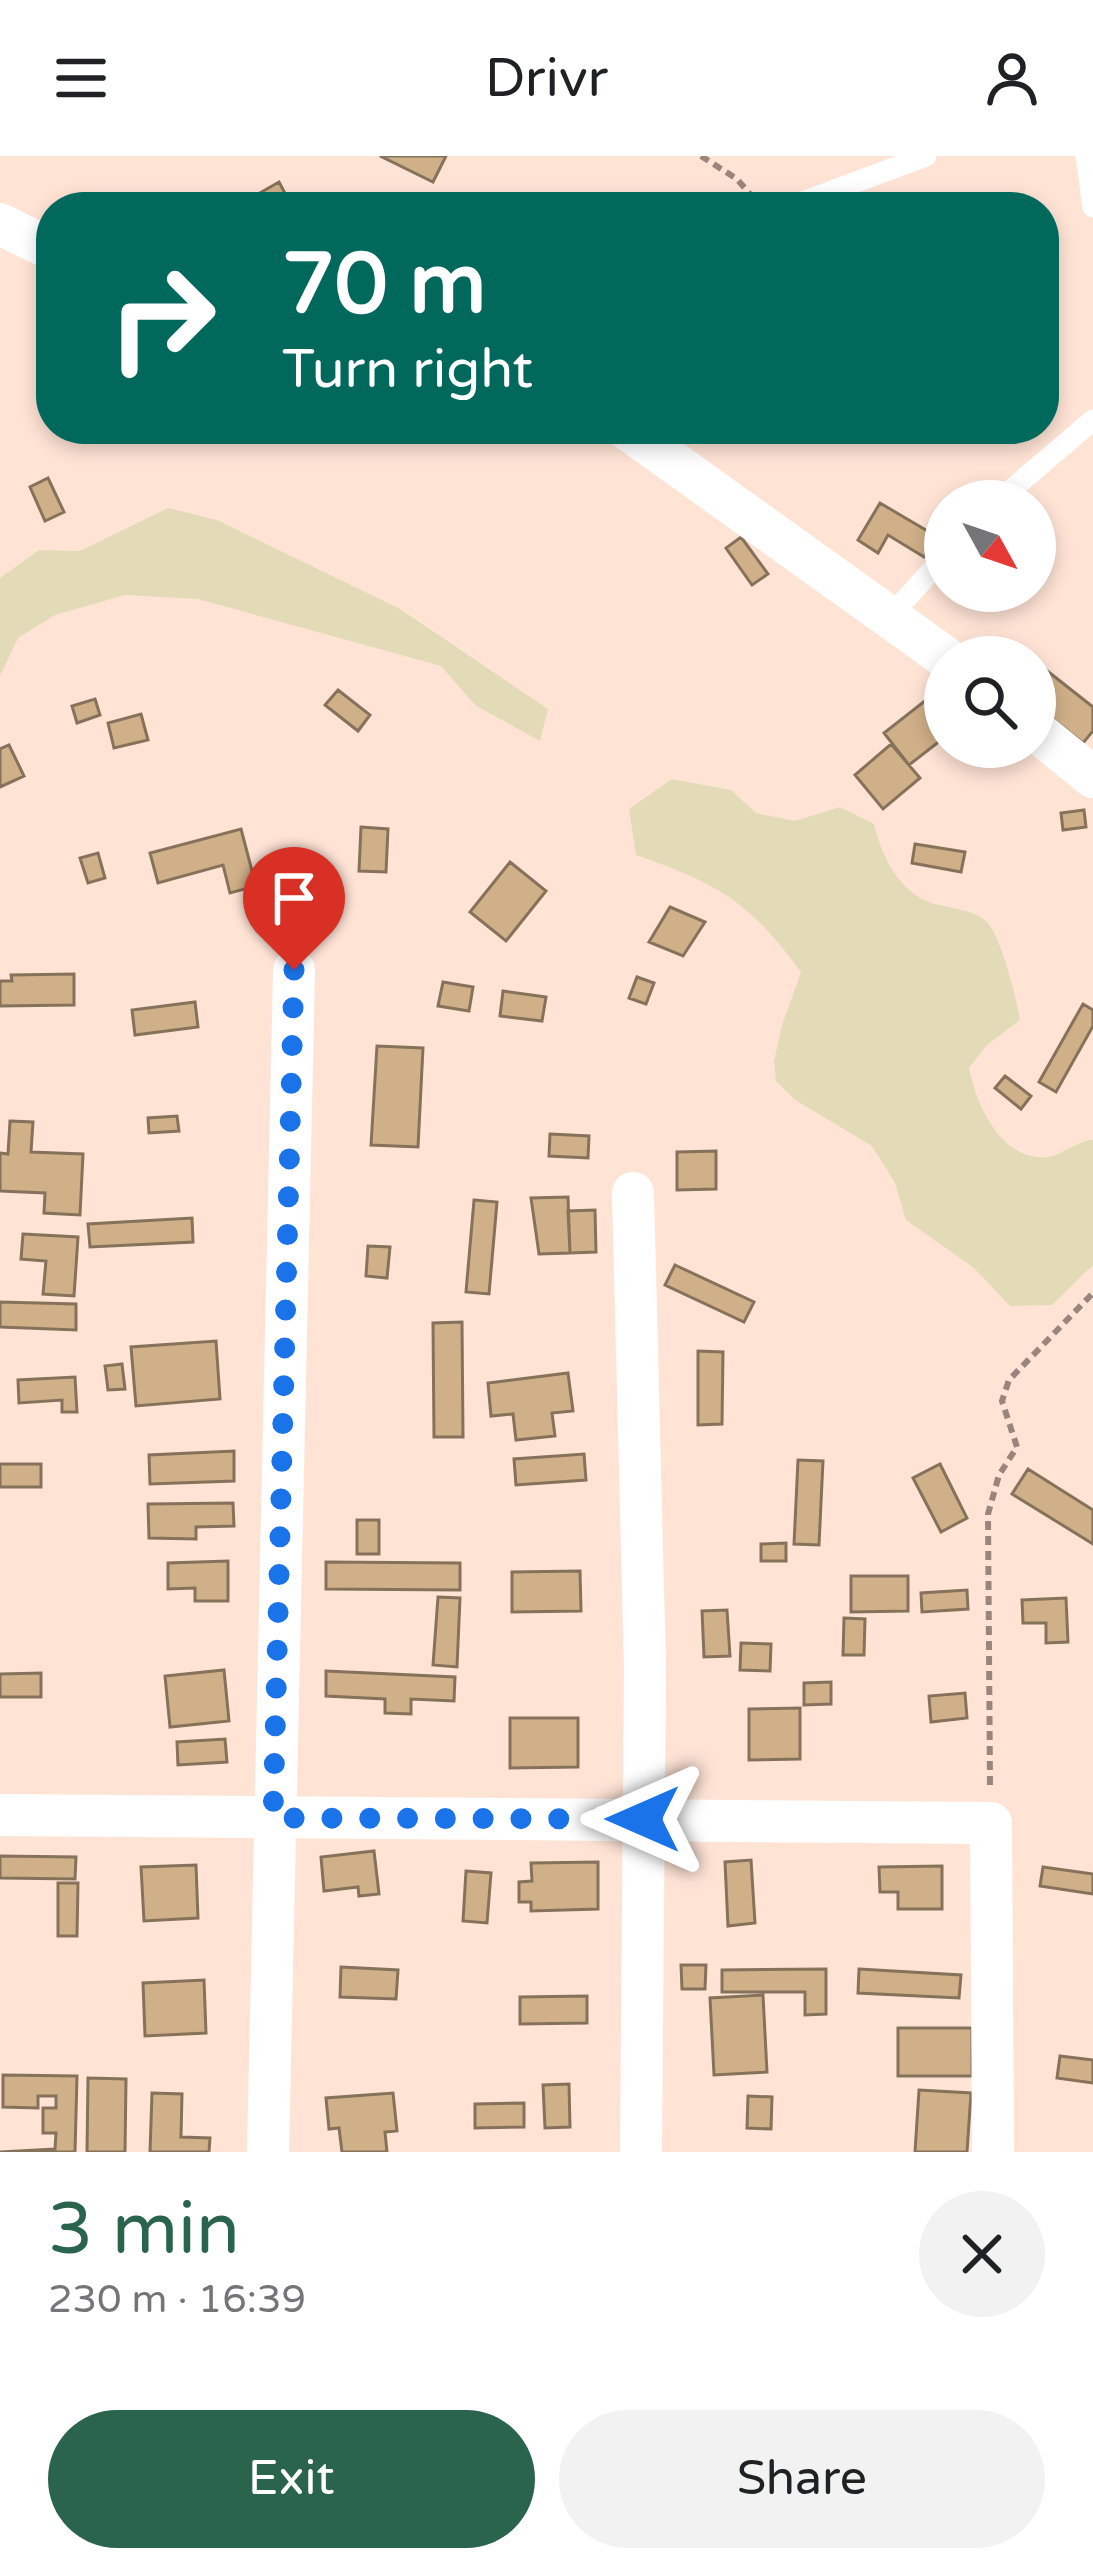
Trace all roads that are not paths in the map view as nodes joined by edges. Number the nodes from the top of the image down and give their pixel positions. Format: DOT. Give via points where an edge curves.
graph roads {
  1 [pos="926,156"];
  2 [pos="1087,156"];
  3 [pos="829,192"];
  4 [pos="1093,207"];
  5 [pos="0,224"];
  6 [pos="36,242"];
  7 [pos="1093,420"];
  8 [pos="648,444"];
  9 [pos="1023,480"];
  10 [pos="924,579"];
  11 [pos="892,614"];
  12 [pos="924,640"];
  13 [pos="1056,747"];
  14 [pos="1093,777"];
  15 [pos="294,970"];
  16 [pos="633,1192"];
  17 [pos="0,1815"];
  18 [pos="273,1818"];
  19 [pos="643,1819"];
  20 [pos="268,2152"];
  21 [pos="641,2152"];
  22 [pos="993,2152"];
  1 -- 3 [label="lane"];
  2 -- 4 [label="lane"];
  5 -- 6 [label="street"];
  7 -- 9 [label="lane"];
  8 -- 11 [label="street"];
  10 -- 11 [label="lane"];
  11 -- 12 [label="street"];
  13 -- 14 [label="street"];
  15 -- 18 [label="street"];
  16 -- 19 [label="street"];
  17 -- 18 [label="street"];
  18 -- 19 [label="street"];
  18 -- 20 [label="street"];
  19 -- 21 [label="street"];
  19 -- 22 [label="street" via="991,1822"];
}
